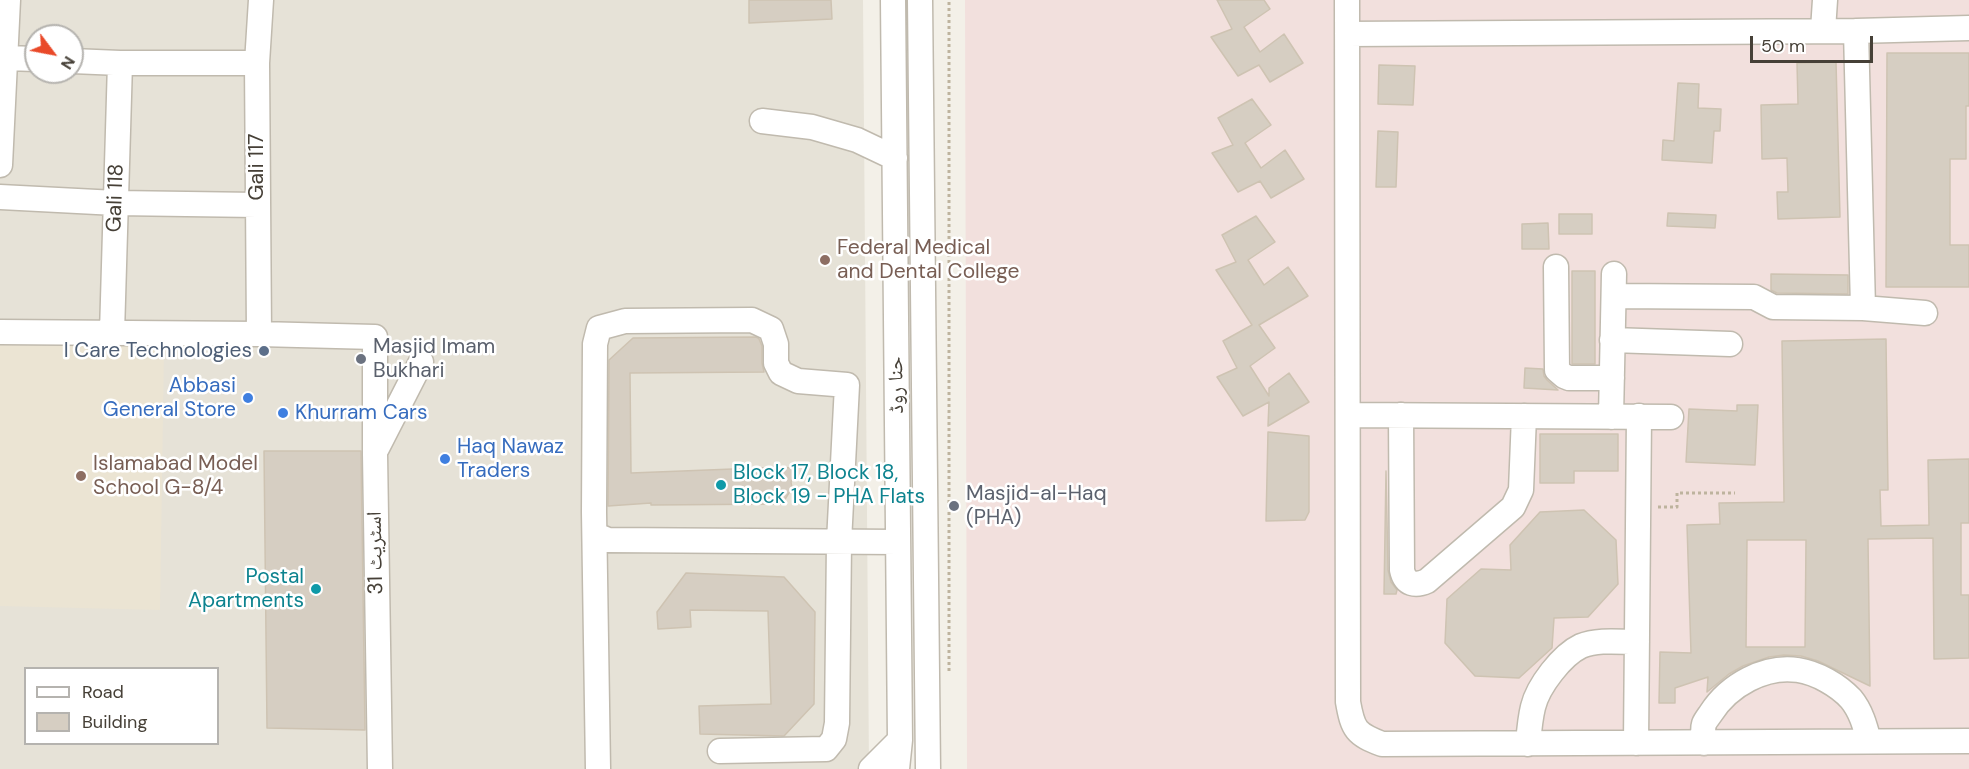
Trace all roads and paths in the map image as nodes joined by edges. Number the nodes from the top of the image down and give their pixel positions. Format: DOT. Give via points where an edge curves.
graph roads {
  1 [pos="8,0"];
  2 [pos="261,0"];
  3 [pos="893,0"];
  4 [pos="920,0"];
  5 [pos="949,0"];
  6 [pos="1347,0"];
  7 [pos="1825,0"];
  8 [pos="1969,28"];
  9 [pos="1823,30"];
  10 [pos="1856,31"];
  11 [pos="1347,34"];
  12 [pos="6,58"];
  13 [pos="24,59"];
  14 [pos="84,62"];
  15 [pos="120,63"];
  16 [pos="257,63"];
  17 [pos="762,121"];
  18 [pos="895,158"];
  19 [pos="0,165"];
  20 [pos="0,197"];
  21 [pos="116,203"];
  22 [pos="257,205"];
  23 [pos="895,205"];
  24 [pos="922,206"];
  25 [pos="1556,267"];
  26 [pos="1863,308"];
  27 [pos="1925,313"];
  28 [pos="0,332"];
  29 [pos="112,333"];
  30 [pos="258,334"];
  31 [pos="1612,340"];
  32 [pos="1730,344"];
  33 [pos="421,362"];
  34 [pos="1612,378"];
  35 [pos="1348,415"];
  36 [pos="1401,415"];
  37 [pos="1524,416"];
  38 [pos="1611,417"];
  39 [pos="1639,417"];
  40 [pos="1671,417"];
  41 [pos="375,454"];
  42 [pos="1735,493"];
  43 [pos="1655,507"];
  44 [pos="596,536"];
  45 [pos="839,542"];
  46 [pos="898,542"];
  47 [pos="1637,642"];
  48 [pos="949,674"];
  49 [pos="900,740"];
  50 [pos="1869,741"];
  51 [pos="1969,741"];
  52 [pos="1636,743"];
  53 [pos="1704,743"];
  54 [pos="1528,744"];
  55 [pos="729,757"];
  56 [pos="380,769"];
  57 [pos="598,769"];
  58 [pos="872,769"];
  59 [pos="897,769"];
  60 [pos="928,769"];
  1 -- 12 [label="street"];
  2 -- 16 [label="street, Gali 117"];
  3 -- 18 [label="street, حنا روڈ"];
  4 -- 24 [label="street, حنا روڈ"];
  5 -- 48 [label="path"];
  6 -- 11 [label="street"];
  7 -- 9 [label="street"];
  8 -- 10 [label="street"];
  9 -- 10 [label="street"];
  9 -- 11 [label="street"];
  10 -- 26 [label="street"];
  11 -- 35 [label="street"];
  12 -- 13 [label="street"];
  12 -- 19 [label="street"];
  14 -- 15 [label="street"];
  15 -- 16 [label="street"];
  15 -- 21 [label="street, Gali 118"];
  16 -- 22 [label="street, Gali 117"];
  17 -- 18 [label="street" via="812,127 856,140"];
  18 -- 23 [label="street, حنا روڈ"];
  20 -- 21 [label="street"];
  21 -- 22 [label="street"];
  21 -- 29 [label="street, Gali 118"];
  22 -- 30 [label="street, Gali 117"];
  23 -- 24 [label="street"];
  23 -- 46 [label="street, حنا روڈ"];
  24 -- 60 [label="street, حنا روڈ"];
  25 -- 34 [label="street" via="1557,370 1569,378"];
  26 -- 27 [label="street"];
  26 -- 31 [label="street" via="1773,307 1754,297 1614,285"];
  28 -- 29 [label="street"];
  29 -- 30 [label="street"];
  30 -- 41 [label="street, اسٹریٹ 31" via="375,337"];
  31 -- 32 [label="street"];
  31 -- 34 [label="street"];
  33 -- 41 [label="street"];
  34 -- 38 [label="street"];
  35 -- 36 [label="street"];
  35 -- 54 [label="street" via="1348,702 1352,723 1363,737 1382,744"];
  36 -- 37 [label="street"];
  36 -- 37 [label="street" via="1402,570 1412,584 1427,581 1519,498"];
  37 -- 38 [label="street"];
  38 -- 39 [label="street"];
  39 -- 40 [label="street"];
  39 -- 47 [label="street"];
  41 -- 56 [label="street, اسٹریٹ 31"];
  42 -- 43 [label="path" via="1677,493 1677,507"];
  44 -- 45 [label="street" via="608,540"];
  44 -- 45 [label="street" via="595,344 599,328 626,321 752,320 771,329 781,373 798,381 847,385"];
  44 -- 57 [label="street"];
  45 -- 46 [label="street"];
  45 -- 55 [label="street" via="834,740 826,749"];
  46 -- 49 [label="street, حنا روڈ"];
  47 -- 52 [label="street"];
  47 -- 54 [label="street" via="1581,646 1564,658 1545,680 1533,705"];
  49 -- 58 [label="street"];
  49 -- 59 [label="street, حنا روڈ"];
  50 -- 51 [label="street"];
  50 -- 53 [label="street"];
  50 -- 53 [label="street" via="1852,700 1836,686 1800,670 1777,670 1731,689 1704,725"];
  52 -- 53 [label="street"];
  52 -- 54 [label="street"];
}
